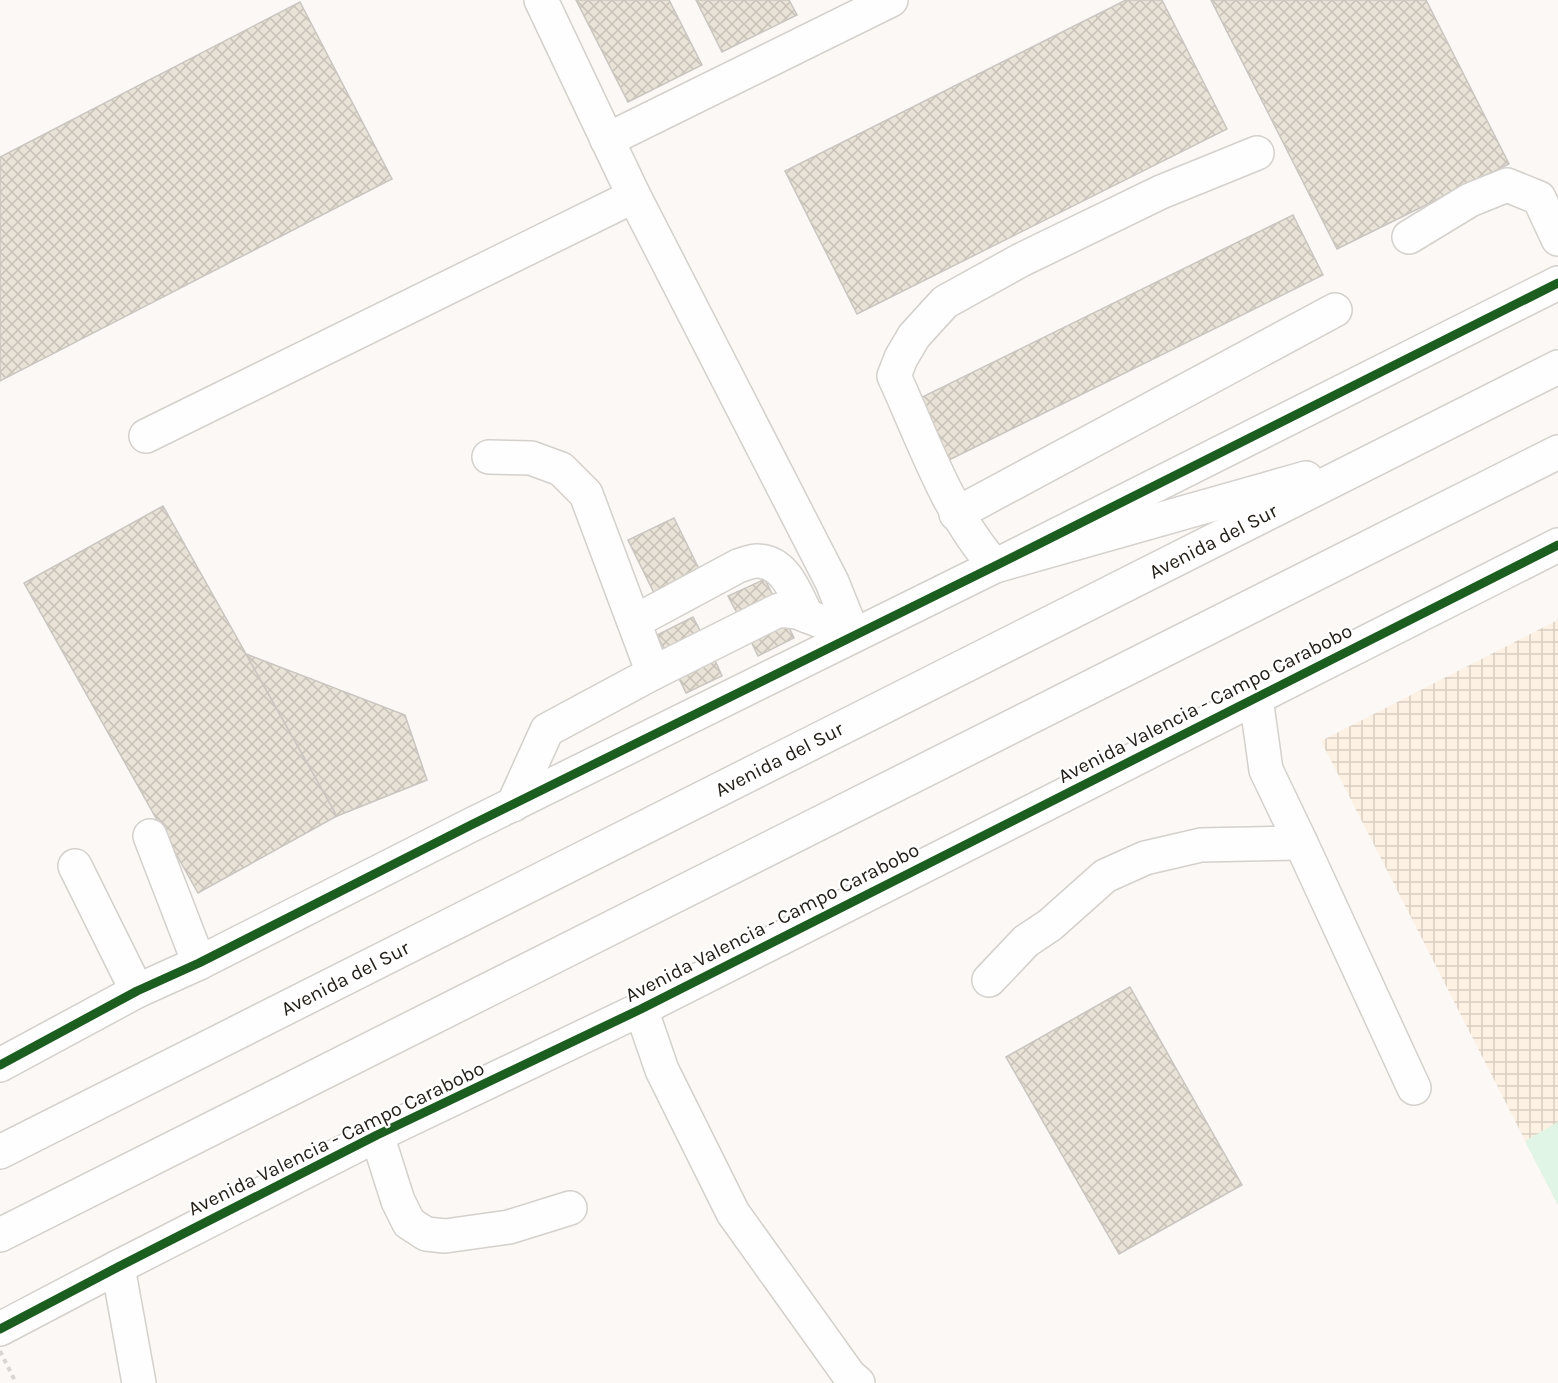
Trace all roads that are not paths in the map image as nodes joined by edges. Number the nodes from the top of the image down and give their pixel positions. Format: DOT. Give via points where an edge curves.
graph roads {
  1 [pos="541,0"];
  2 [pos="891,0"];
  3 [pos="607,140"];
  4 [pos="1257,153"];
  5 [pos="634,196"];
  6 [pos="1408,237"];
  7 [pos="1558,239"];
  8 [pos="1558,283"];
  9 [pos="1335,310"];
  10 [pos="1558,367"];
  11 [pos="146,436"];
  12 [pos="1558,452"];
  13 [pos="489,457"];
  14 [pos="1380,457"];
  15 [pos="957,514"];
  16 [pos="1558,545"];
  17 [pos="995,566"];
  18 [pos="807,616"];
  19 [pos="634,622"];
  20 [pos="853,634"];
  21 [pos="653,673"];
  22 [pos="1256,698"];
  23 [pos="513,804"];
  24 [pos="150,836"];
  25 [pos="1301,843"];
  26 [pos="75,866"];
  27 [pos="200,963"];
  28 [pos="989,980"];
  29 [pos="137,991"];
  30 [pos="641,1009"];
  31 [pos="0,1065"];
  32 [pos="1414,1088"];
  33 [pos="377,1135"];
  34 [pos="0,1152"];
  35 [pos="570,1208"];
  36 [pos="0,1235"];
  37 [pos="118,1267"];
  38 [pos="13,1322"];
  39 [pos="0,1353"];
  40 [pos="139,1383"];
  41 [pos="858,1383"];
  1 -- 3 [label="main road"];
  2 -- 3 [label="main road"];
  3 -- 5 [label="main road"];
  4 -- 15 [label="main road" via="1161,192 1021,260 945,302 914,336 894,376"];
  5 -- 11 [label="main road"];
  5 -- 20 [label="main road" via="832,582"];
  6 -- 7 [label="main road" via="1470,200 1507,185 1539,198"];
  8 -- 17 [label="main road"];
  9 -- 15 [label="main road"];
  10 -- 14 [label="main road, Avenida del Sur"];
  12 -- 36 [label="main road"];
  13 -- 19 [label="main road" via="531,458 561,469 586,494"];
  14 -- 17 [label="main road"];
  14 -- 34 [label="main road, Avenida del Sur"];
  15 -- 17 [label="main road"];
  16 -- 22 [label="main road, Avenida Valencia - Campo Carabobo"];
  17 -- 20 [label="main road"];
  18 -- 19 [label="main road" via="785,573 757,561 738,566"];
  18 -- 20 [label="main road"];
  18 -- 21 [label="main road" via="779,610"];
  19 -- 21 [label="main road"];
  20 -- 23 [label="main road"];
  21 -- 23 [label="main road" via="547,730"];
  22 -- 25 [label="main road" via="1266,770"];
  22 -- 30 [label="main road, Avenida Valencia - Campo Carabobo"];
  23 -- 27 [label="main road"];
  24 -- 27 [label="main road"];
  25 -- 28 [label="main road" via="1201,845 1145,858 1105,876 1026,941"];
  25 -- 32 [label="main road"];
  26 -- 29 [label="main road"];
  27 -- 29 [label="main road"];
  29 -- 31 [label="main road"];
  30 -- 33 [label="main road, Avenida Valencia - Campo Carabobo"];
  30 -- 41 [label="main road" via="662,1070 733,1214 849,1376"];
  33 -- 35 [label="main road" via="398,1201 409,1223 426,1234 445,1236 509,1227"];
  33 -- 37 [label="main road, Avenida Valencia - Campo Carabobo"];
  37 -- 38 [label="main road, Avenida Valencia - Campo Carabobo"];
  37 -- 40 [label="main road"];
  38 -- 39 [label="main road"];
}
